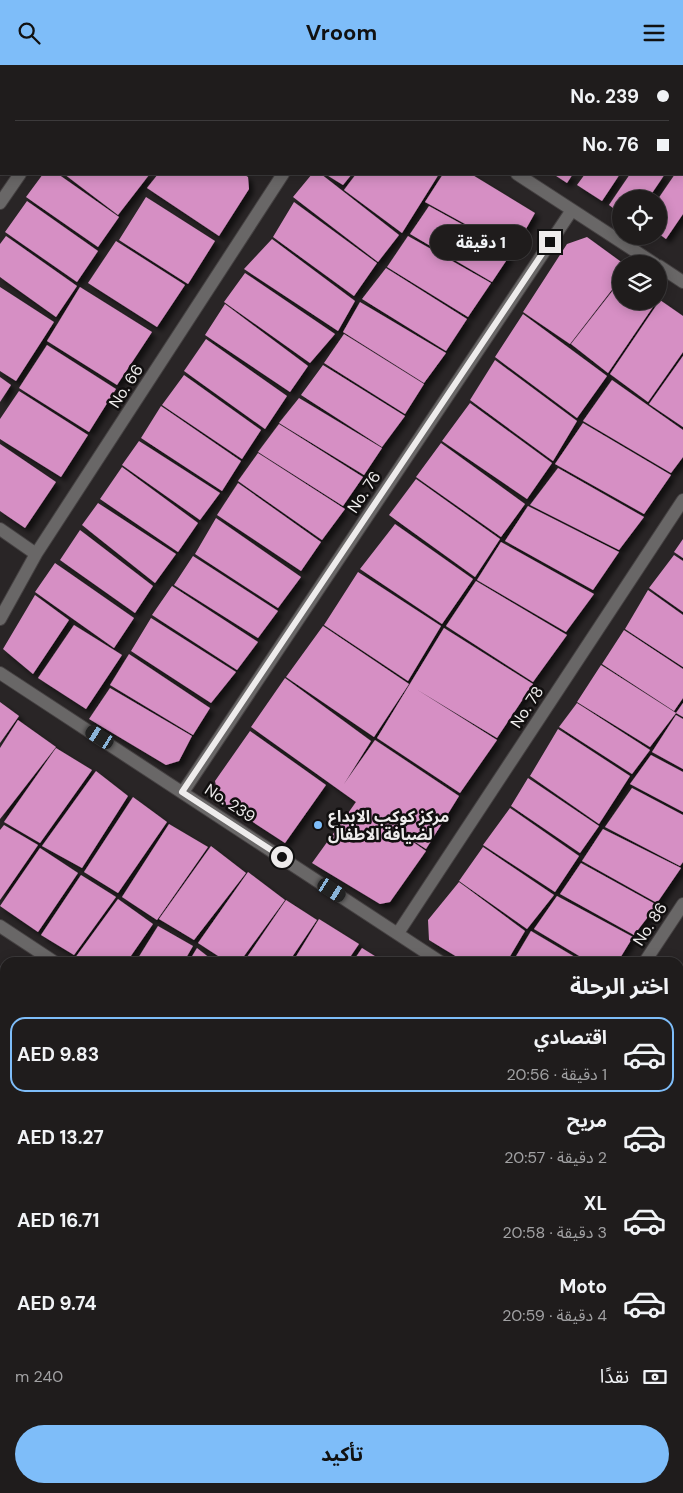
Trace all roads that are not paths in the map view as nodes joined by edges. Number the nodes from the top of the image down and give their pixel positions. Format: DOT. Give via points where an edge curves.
graph roads {
  1 [pos="19,175"];
  2 [pos="519,175"];
  3 [pos="277,176"];
  4 [pos="0,203"];
  5 [pos="572,210"];
  6 [pos="641,255"];
  7 [pos="667,270"];
  8 [pos="681,276"];
  9 [pos="683,500"];
  10 [pos="0,529"];
  11 [pos="36,554"];
  12 [pos="0,619"];
  13 [pos="0,673"];
  14 [pos="182,792"];
  15 [pos="683,903"];
  16 [pos="0,926"];
  17 [pos="398,933"];
  18 [pos="47,957"];
  19 [pos="433,957"];
  20 [pos="648,957"];
  1 -- 4 [label="street"];
  2 -- 5 [label="street"];
  3 -- 11 [label="street, No. 66"];
  5 -- 6 [label="street"];
  5 -- 14 [label="street, No. 76"];
  7 -- 8 [label="street"];
  9 -- 17 [label="street, No. 78"];
  10 -- 11 [label="street"];
  11 -- 12 [label="street, No. 66"];
  13 -- 14 [label="street, No. 239"];
  14 -- 17 [label="street, No. 239"];
  15 -- 20 [label="street, No. 86"];
  16 -- 18 [label="street"];
  17 -- 19 [label="street, No. 239"];
}
